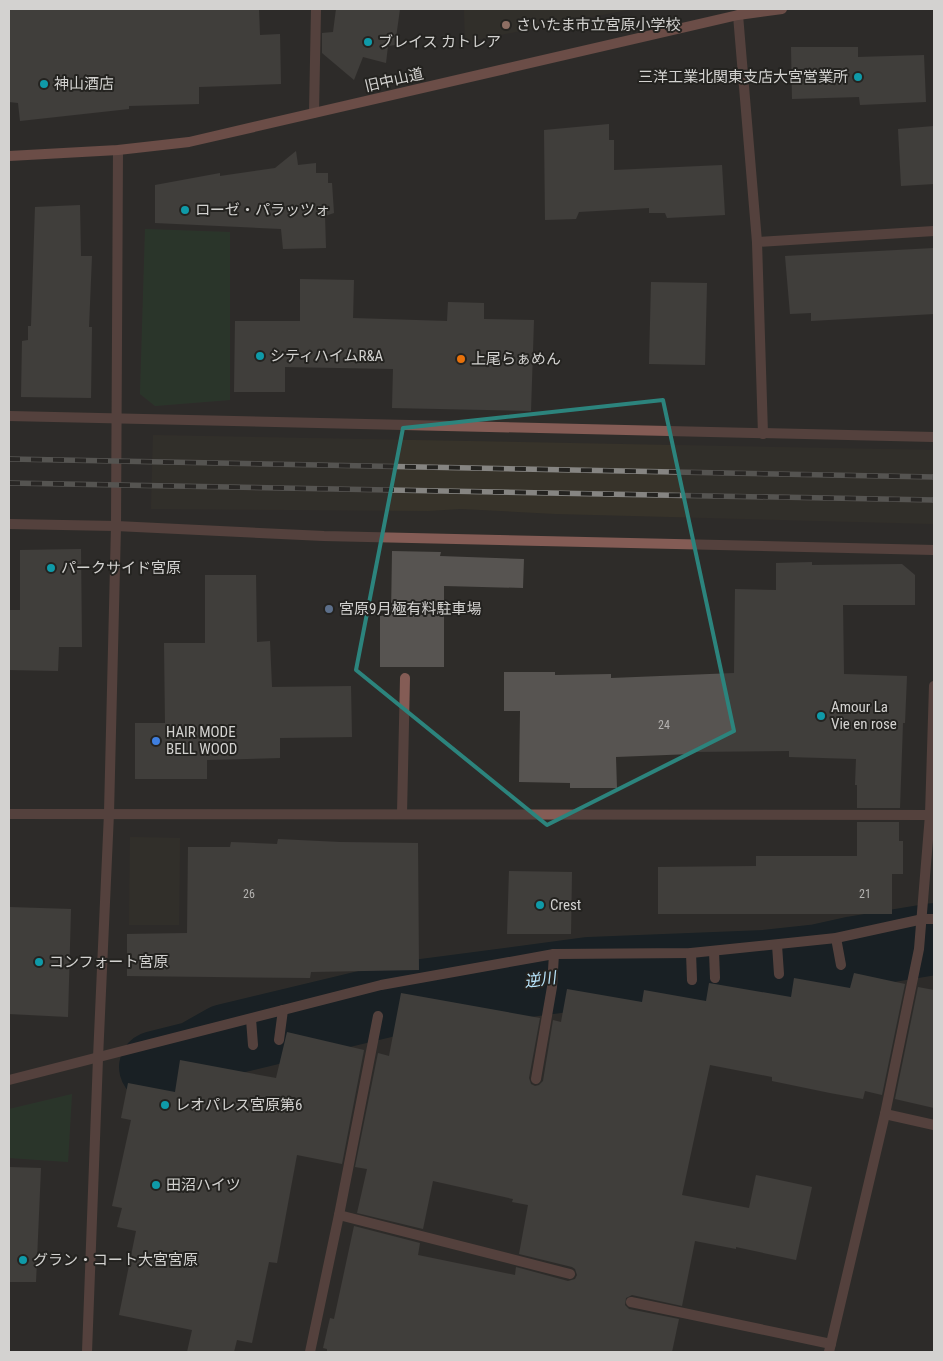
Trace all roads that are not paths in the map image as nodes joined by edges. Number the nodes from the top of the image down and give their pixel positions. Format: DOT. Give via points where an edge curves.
graph roads {
  1 [pos="316,9"];
  2 [pos="782,9"];
  3 [pos="738,15"];
  4 [pos="314,113"];
  5 [pos="118,150"];
  6 [pos="9,156"];
  7 [pos="934,231"];
  8 [pos="757,242"];
  9 [pos="9,416"];
  10 [pos="116,418"];
  11 [pos="763,434"];
  12 [pos="934,437"];
  13 [pos="9,524"];
  14 [pos="116,526"];
  15 [pos="934,550"];
  16 [pos="405,678"];
  17 [pos="934,686"];
  18 [pos="109,813"];
  19 [pos="9,814"];
  20 [pos="402,814"];
  21 [pos="932,815"];
  22 [pos="922,919"];
  23 [pos="934,919"];
  24 [pos="837,943"];
  25 [pos="777,945"];
  26 [pos="554,954"];
  27 [pos="714,955"];
  28 [pos="691,957"];
  29 [pos="841,965"];
  30 [pos="779,974"];
  31 [pos="715,978"];
  32 [pos="692,980"];
  33 [pos="282,1014"];
  34 [pos="378,1016"];
  35 [pos="251,1022"];
  36 [pos="279,1040"];
  37 [pos="253,1045"];
  38 [pos="98,1058"];
  39 [pos="536,1079"];
  40 [pos="9,1080"];
  41 [pos="885,1114"];
  42 [pos="934,1125"];
  43 [pos="339,1215"];
  44 [pos="570,1274"];
  45 [pos="631,1302"];
  46 [pos="830,1348"];
  47 [pos="87,1352"];
  48 [pos="310,1352"];
  1 -- 4 [label="street"];
  2 -- 3 [label="main road, 旧中山道"];
  3 -- 4 [label="main road, 旧中山道"];
  3 -- 8 [label="street"];
  4 -- 5 [label="main road, 旧中山道" via="189,142"];
  5 -- 6 [label="main road, 旧中山道"];
  5 -- 10 [label="street"];
  7 -- 8 [label="street"];
  8 -- 11 [label="street"];
  9 -- 10 [label="street"];
  10 -- 11 [label="street"];
  10 -- 14 [label="street"];
  11 -- 12 [label="street"];
  13 -- 14 [label="street"];
  14 -- 15 [label="street" via="324,536"];
  14 -- 18 [label="street"];
  16 -- 20 [label="street"];
  17 -- 21 [label="street"];
  18 -- 19 [label="street"];
  18 -- 20 [label="street"];
  18 -- 38 [label="street"];
  20 -- 21 [label="street"];
  21 -- 22 [label="street"];
  22 -- 23 [label="street"];
  22 -- 24 [label="street"];
  22 -- 41 [label="street" via="919,949"];
  24 -- 25 [label="street"];
  24 -- 29 [label="street"];
  25 -- 27 [label="street"];
  25 -- 30 [label="street"];
  26 -- 28 [label="street"];
  26 -- 33 [label="street" via="381,985"];
  26 -- 39 [label="street" via="552,987"];
  27 -- 28 [label="street"];
  27 -- 31 [label="street"];
  28 -- 32 [label="street"];
  33 -- 35 [label="street"];
  33 -- 36 [label="street"];
  34 -- 43 [label="street"];
  35 -- 37 [label="street"];
  35 -- 38 [label="street"];
  38 -- 40 [label="street"];
  38 -- 47 [label="street"];
  41 -- 42 [label="street"];
  41 -- 46 [label="street"];
  43 -- 44 [label="street"];
  43 -- 48 [label="street"];
  45 -- 46 [label="street"];
}
